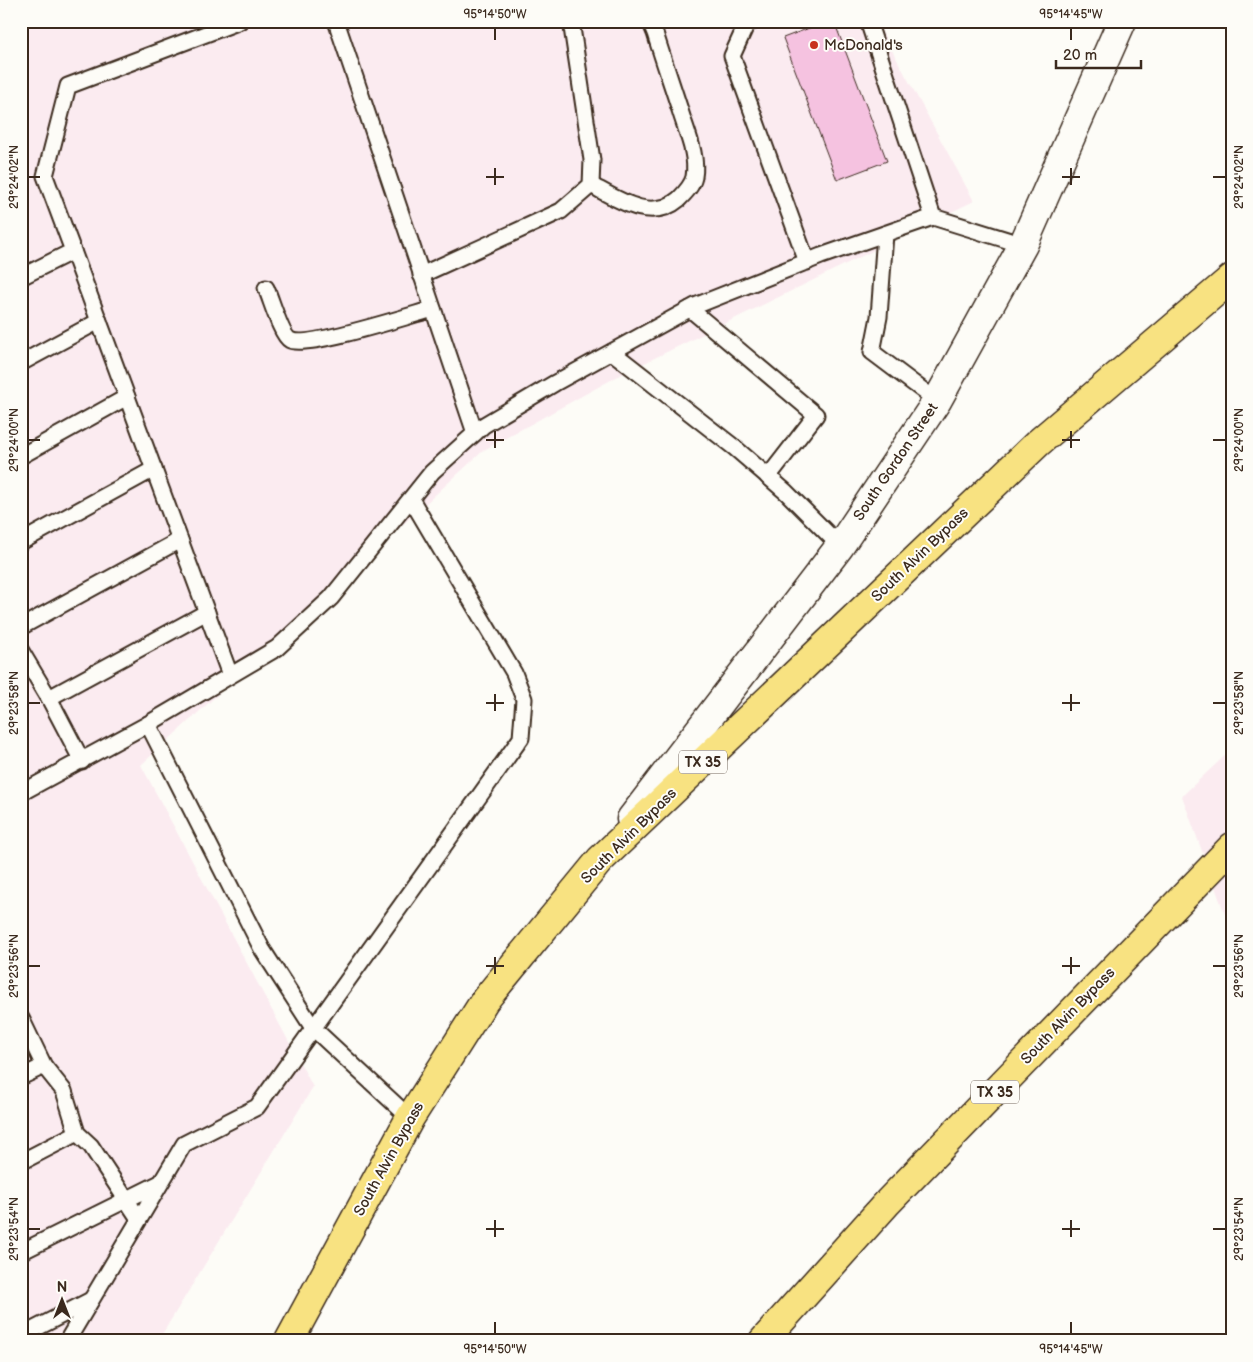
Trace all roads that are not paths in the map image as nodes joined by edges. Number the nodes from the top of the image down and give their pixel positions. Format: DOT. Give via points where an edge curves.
graph roads {
  1 [pos="240,21"];
  2 [pos="336,21"];
  3 [pos="571,21"];
  4 [pos="650,21"];
  5 [pos="754,21"];
  6 [pos="868,21"];
  7 [pos="1122,21"];
  8 [pos="591,185"];
  9 [pos="934,217"];
  10 [pos="885,234"];
  11 [pos="1023,246"];
  12 [pos="73,251"];
  13 [pos="807,262"];
  14 [pos="422,275"];
  15 [pos="21,277"];
  16 [pos="1232,278"];
  17 [pos="266,288"];
  18 [pos="433,309"];
  19 [pos="690,309"];
  20 [pos="99,321"];
  21 [pos="612,352"];
  22 [pos="21,363"];
  23 [pos="127,398"];
  24 [pos="937,401"];
  25 [pos="475,434"];
  26 [pos="21,456"];
  27 [pos="154,469"];
  28 [pos="768,476"];
  29 [pos="411,499"];
  30 [pos="180,540"];
  31 [pos="21,542"];
  32 [pos="840,546"];
  33 [pos="207,612"];
  34 [pos="21,626"];
  35 [pos="21,651"];
  36 [pos="230,675"];
  37 [pos="49,698"];
  38 [pos="148,724"];
  39 [pos="82,761"];
  40 [pos="21,793"];
  41 [pos="1232,847"];
  42 [pos="600,860"];
  43 [pos="21,1018"];
  44 [pos="313,1028"];
  45 [pos="44,1066"];
  46 [pos="21,1077"];
  47 [pos="410,1118"];
  48 [pos="77,1133"];
  49 [pos="21,1162"];
  50 [pos="160,1183"];
  51 [pos="127,1200"];
  52 [pos="139,1219"];
  53 [pos="21,1252"];
  54 [pos="91,1300"];
  55 [pos="21,1336"];
  56 [pos="67,1341"];
  57 [pos="289,1341"];
  58 [pos="763,1341"];
  1 -- 12 [label="lane" via="68,86 45,176"];
  2 -- 14 [label="lane"];
  3 -- 8 [label="lane" via="592,160"];
  4 -- 8 [label="lane" via="694,156 694,179 687,192 668,206 638,209"];
  5 -- 13 [label="lane" via="747,24 732,56"];
  6 -- 9 [label="lane"];
  7 -- 11 [label="main road, South Gordon Street"];
  8 -- 14 [label="lane" via="561,211"];
  9 -- 10 [label="lane"];
  9 -- 11 [label="lane"];
  10 -- 13 [label="lane"];
  10 -- 24 [label="lane" via="879,318 872,352"];
  11 -- 24 [label="main road, South Gordon Street"];
  12 -- 15 [label="lane"];
  12 -- 20 [label="lane"];
  13 -- 19 [label="lane"];
  14 -- 18 [label="lane"];
  16 -- 42 [label="main road, South Alvin Bypass / TX 35" via="1038,443"];
  17 -- 18 [label="lane" via="283,331 289,340 296,342 324,338"];
  18 -- 25 [label="lane"];
  19 -- 21 [label="lane"];
  19 -- 28 [label="lane" via="816,415"];
  20 -- 22 [label="lane"];
  20 -- 23 [label="lane"];
  21 -- 25 [label="lane" via="484,425"];
  21 -- 28 [label="lane"];
  23 -- 26 [label="lane"];
  23 -- 27 [label="lane"];
  24 -- 32 [label="main road, South Gordon Street"];
  25 -- 29 [label="lane" via="432,472"];
  27 -- 30 [label="lane"];
  27 -- 31 [label="lane"];
  28 -- 32 [label="lane"];
  29 -- 36 [label="lane" via="331,598 277,648"];
  29 -- 44 [label="lane" via="514,673 524,699 521,738"];
  30 -- 33 [label="lane"];
  30 -- 34 [label="lane"];
  32 -- 42 [label="main road, South Gordon Street"];
  33 -- 36 [label="lane"];
  33 -- 37 [label="lane"];
  35 -- 37 [label="lane"];
  36 -- 38 [label="lane"];
  37 -- 39 [label="lane"];
  38 -- 39 [label="lane"];
  38 -- 44 [label="lane" via="262,949"];
  39 -- 40 [label="lane"];
  41 -- 58 [label="main road, South Alvin Bypass / TX 35" via="888,1202"];
  42 -- 47 [label="main road, South Alvin Bypass / TX 35" via="485,1000"];
  43 -- 45 [label="lane"];
  44 -- 47 [label="lane"];
  44 -- 50 [label="lane" via="257,1107 184,1144"];
  45 -- 46 [label="lane"];
  45 -- 48 [label="lane" via="64,1090"];
  47 -- 57 [label="main road, South Alvin Bypass / TX 35"];
  48 -- 49 [label="lane"];
  48 -- 51 [label="lane" via="91,1146"];
  50 -- 51 [label="lane"];
  50 -- 52 [label="lane"];
  51 -- 52 [label="lane"];
  51 -- 53 [label="lane"];
  52 -- 54 [label="lane"];
  54 -- 55 [label="lane"];
  54 -- 56 [label="lane"];
}
